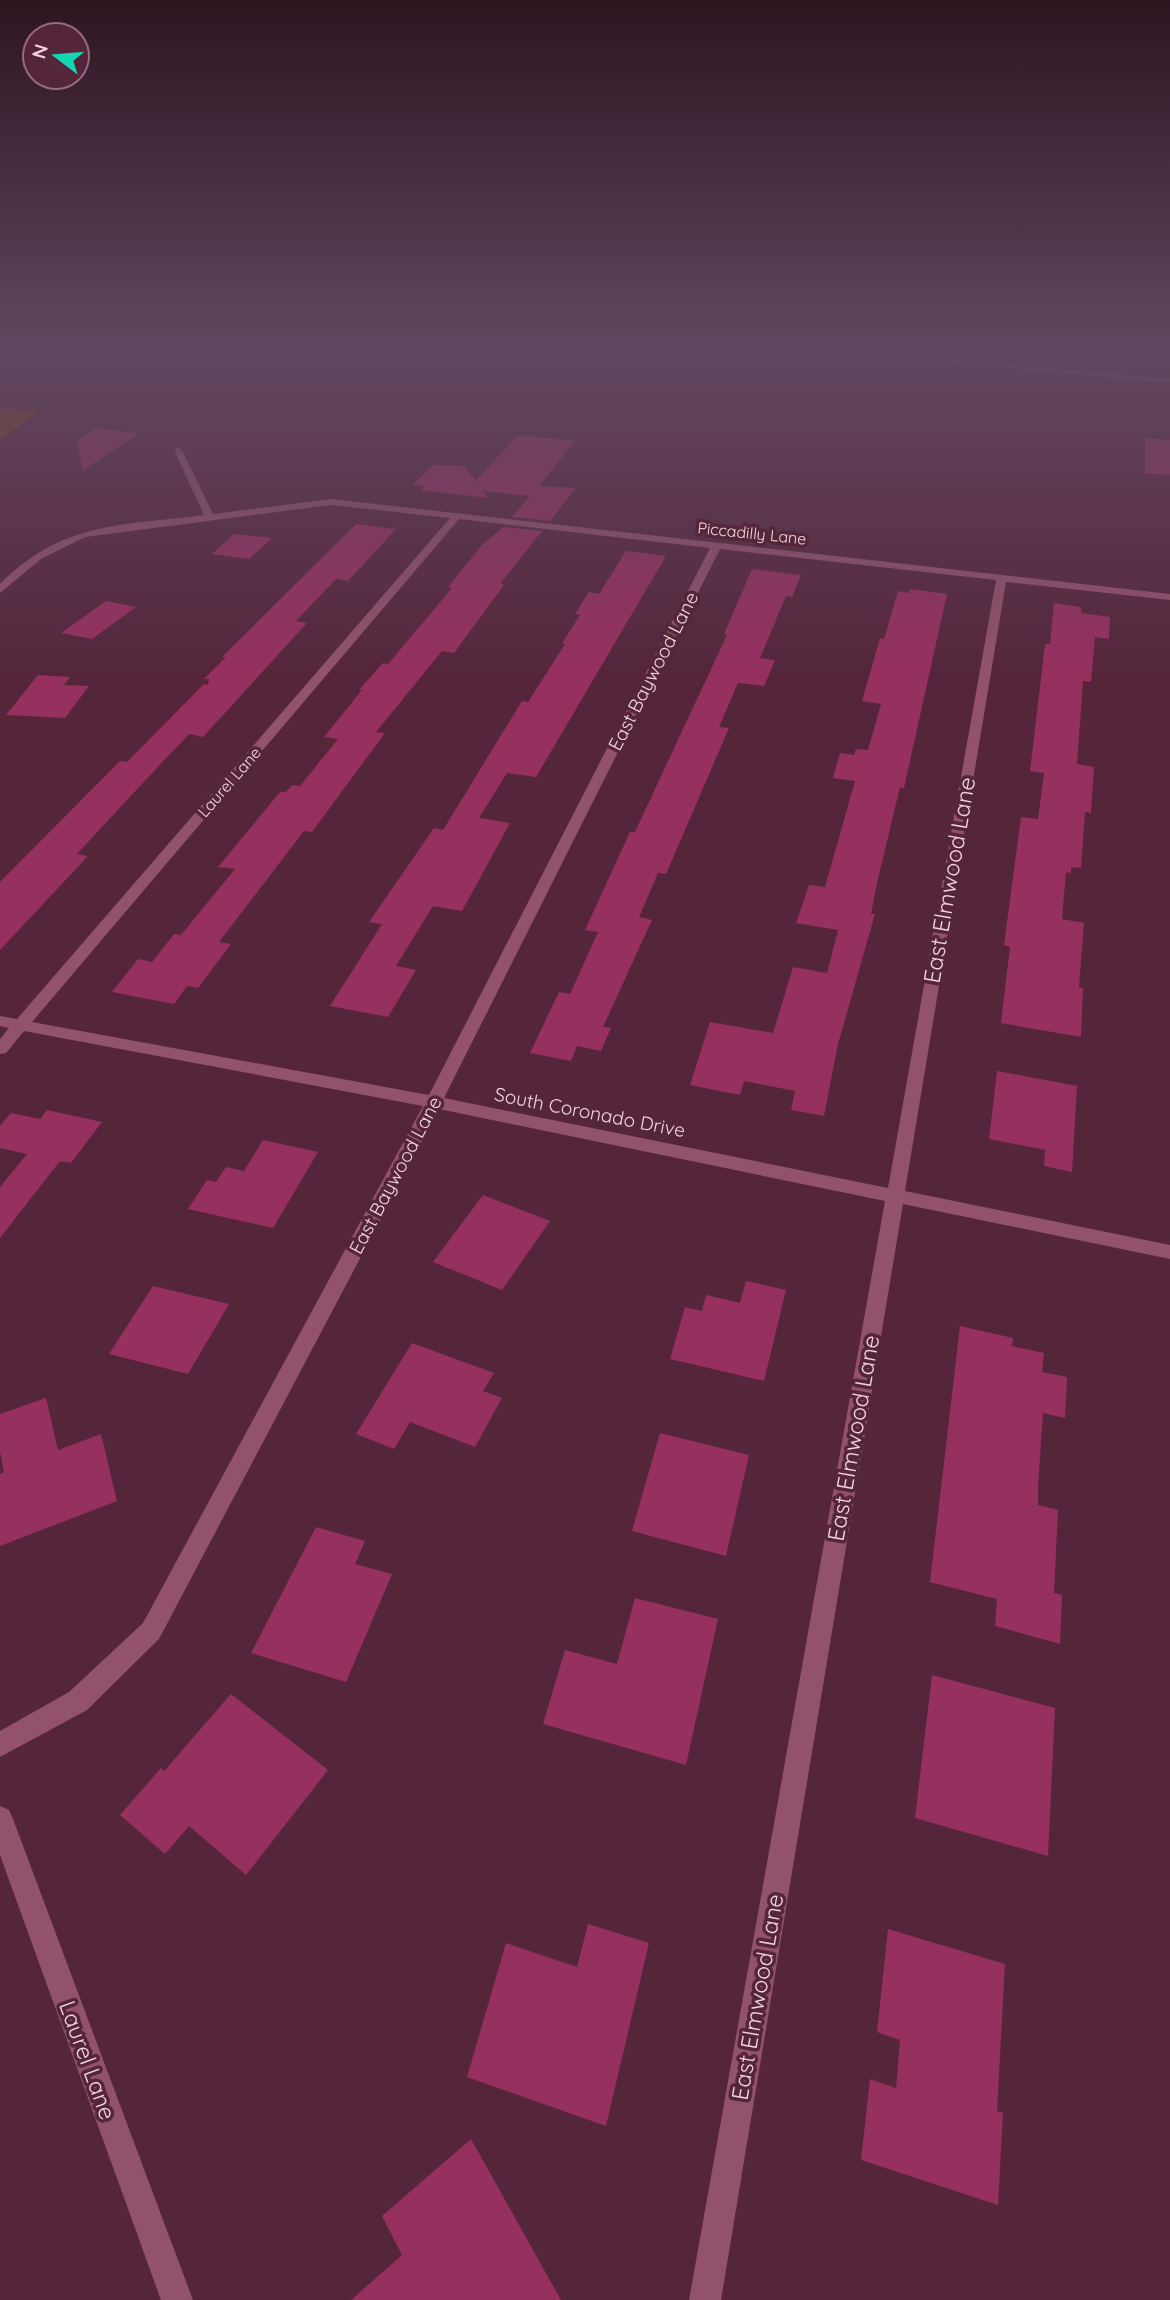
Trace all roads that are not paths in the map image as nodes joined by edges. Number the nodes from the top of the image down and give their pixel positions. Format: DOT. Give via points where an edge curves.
graph roads {
  1 [pos="182,459"];
  2 [pos="458,515"];
  3 [pos="209,516"];
  4 [pos="717,545"];
  5 [pos="1002,577"];
  6 [pos="0,590"];
  7 [pos="1170,597"];
  8 [pos="0,1021"];
  9 [pos="20,1025"];
  10 [pos="0,1049"];
  11 [pos="434,1102"];
  12 [pos="895,1196"];
  13 [pos="1170,1252"];
  14 [pos="0,1745"];
  15 [pos="0,1819"];
  16 [pos="177,2300"];
  17 [pos="705,2300"];
  1 -- 3 [label="street"];
  2 -- 3 [label="street, Piccadilly Lane" via="331,502"];
  2 -- 4 [label="street, Piccadilly Lane"];
  2 -- 9 [label="street, Laurel Lane"];
  3 -- 6 [label="street, Piccadilly Lane" via="83,534 32,558"];
  4 -- 5 [label="street, Piccadilly Lane"];
  4 -- 11 [label="street, East Baywood Lane"];
  5 -- 7 [label="street, Piccadilly Lane"];
  5 -- 12 [label="street, East Elmwood Lane"];
  8 -- 9 [label="street, South Coronado Drive"];
  9 -- 10 [label="street, Laurel Lane"];
  9 -- 11 [label="street, South Coronado Drive"];
  11 -- 12 [label="street, South Coronado Drive"];
  11 -- 14 [label="street, East Baywood Lane" via="150,1631 78,1701"];
  12 -- 13 [label="street, South Coronado Drive"];
  12 -- 17 [label="street, East Elmwood Lane"];
  15 -- 16 [label="street, Laurel Lane"];
}
